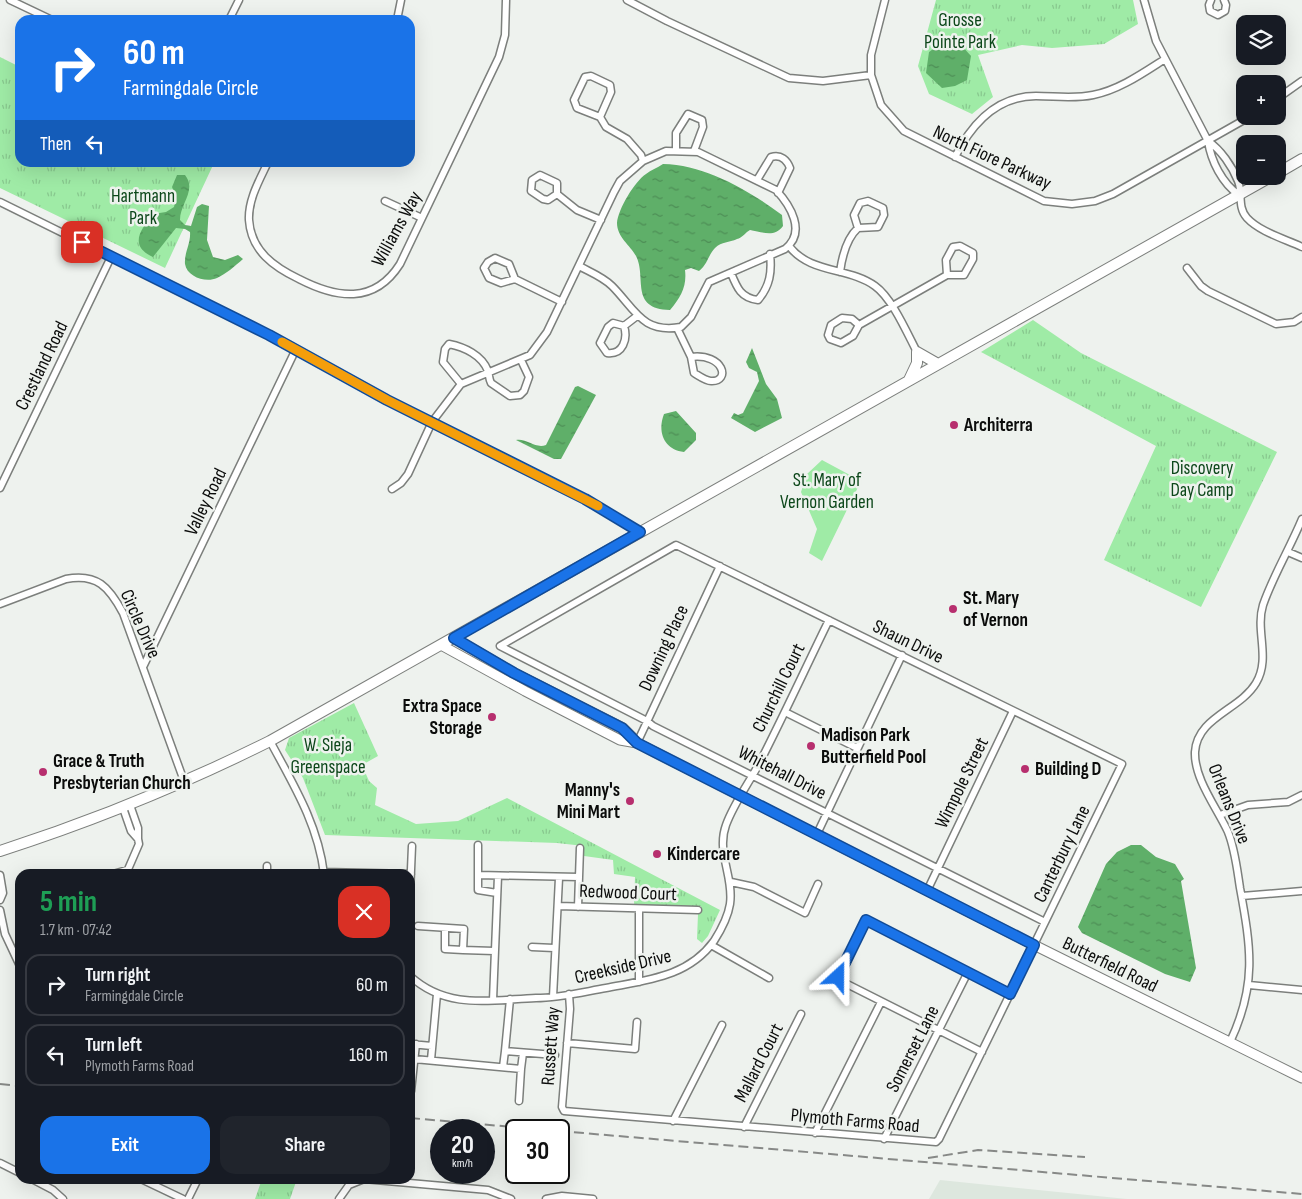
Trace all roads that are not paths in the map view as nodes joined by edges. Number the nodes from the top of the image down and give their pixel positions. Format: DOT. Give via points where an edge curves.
graph roads {
  1 [pos="10,0"];
  2 [pos="239,0"];
  3 [pos="401,0"];
  4 [pos="506,0"];
  5 [pos="885,0"];
  6 [pos="1144,0"];
  7 [pos="1211,0"];
  8 [pos="1224,0"];
  9 [pos="630,1"];
  10 [pos="42,15"];
  11 [pos="232,15"];
  12 [pos="399,15"];
  13 [pos="1165,60"];
  14 [pos="871,75"];
  15 [pos="1302,81"];
  16 [pos="1286,92"];
  17 [pos="600,117"];
  18 [pos="1236,125"];
  19 [pos="1208,141"];
  20 [pos="676,151"];
  21 [pos="694,151"];
  22 [pos="954,158"];
  23 [pos="1302,160"];
  24 [pos="643,161"];
  25 [pos="266,167"];
  26 [pos="1286,169"];
  27 [pos="757,180"];
  28 [pos="1256,185"];
  29 [pos="778,192"];
  30 [pos="557,194"];
  31 [pos="1239,195"];
  32 [pos="385,201"];
  33 [pos="0,202"];
  34 [pos="422,218"];
  35 [pos="601,220"];
  36 [pos="858,228"];
  37 [pos="789,246"];
  38 [pos="1302,247"];
  39 [pos="770,254"];
  40 [pos="111,257"];
  41 [pos="579,266"];
  42 [pos="1187,268"];
  43 [pos="840,272"];
  44 [pos="731,273"];
  45 [pos="947,275"];
  46 [pos="514,279"];
  47 [pos="562,302"];
  48 [pos="891,307"];
  49 [pos="637,316"];
  50 [pos="1302,317"];
  51 [pos="859,324"];
  52 [pos="624,326"];
  53 [pos="677,328"];
  54 [pos="296,349"];
  55 [pos="917,352"];
  56 [pos="691,357"];
  57 [pos="521,360"];
  58 [pos="938,364"];
  59 [pos="488,371"];
  60 [pos="909,381"];
  61 [pos="461,384"];
  62 [pos="432,422"];
  63 [pos="0,488"];
  64 [pos="392,489"];
  65 [pos="1302,519"];
  66 [pos="640,532"];
  67 [pos="1288,552"];
  68 [pos="1302,558"];
  69 [pos="720,566"];
  70 [pos="0,604"];
  71 [pos="829,620"];
  72 [pos="454,638"];
  73 [pos="441,645"];
  74 [pos="507,649"];
  75 [pos="902,655"];
  76 [pos="143,667"];
  77 [pos="1013,710"];
  78 [pos="785,712"];
  79 [pos="647,721"];
  80 [pos="270,741"];
  81 [pos="637,743"];
  82 [pos="858,748"];
  83 [pos="753,776"];
  84 [pos="1116,776"];
  85 [pos="184,781"];
  86 [pos="1302,795"];
  87 [pos="741,796"];
  88 [pos="126,806"];
  89 [pos="827,813"];
  90 [pos="1220,815"];
  91 [pos="816,834"];
  92 [pos="478,845"];
  93 [pos="412,846"];
  94 [pos="580,848"];
  95 [pos="0,851"];
  96 [pos="937,868"];
  97 [pos="127,869"];
  98 [pos="323,869"];
  99 [pos="411,869"];
  100 [pos="0,875"];
  101 [pos="478,875"];
  102 [pos="498,876"];
  103 [pos="559,878"];
  104 [pos="579,878"];
  105 [pos="731,882"];
  106 [pos="818,884"];
  107 [pos="927,891"];
  108 [pos="1302,892"];
  109 [pos="497,893"];
  110 [pos="1242,896"];
  111 [pos="0,900"];
  112 [pos="558,906"];
  113 [pos="578,906"];
  114 [pos="639,909"];
  115 [pos="0,910"];
  116 [pos="698,910"];
  117 [pos="1045,922"];
  118 [pos="418,926"];
  119 [pos="446,928"];
  120 [pos="711,945"];
  121 [pos="1034,945"];
  122 [pos="532,947"];
  123 [pos="554,948"];
  124 [pos="463,950"];
  125 [pos="494,951"];
  126 [pos="15,955"];
  127 [pos="968,972"];
  128 [pos="769,978"];
  129 [pos="415,980"];
  130 [pos="639,982"];
  131 [pos="1249,985"];
  132 [pos="1302,990"];
  133 [pos="437,994"];
  134 [pos="569,994"];
  135 [pos="1010,994"];
  136 [pos="553,997"];
  137 [pos="510,999"];
  138 [pos="493,1000"];
  139 [pos="881,1002"];
  140 [pos="801,1014"];
  141 [pos="637,1022"];
  142 [pos="722,1025"];
  143 [pos="939,1031"];
  144 [pos="1230,1042"];
  145 [pos="566,1043"];
  146 [pos="415,1044"];
  147 [pos="432,1046"];
  148 [pos="505,1051"];
  149 [pos="982,1052"];
  150 [pos="523,1053"];
  151 [pos="555,1055"];
  152 [pos="415,1059"];
  153 [pos="431,1060"];
  154 [pos="503,1067"];
  155 [pos="521,1069"];
  156 [pos="1302,1078"];
  157 [pos="562,1099"];
  158 [pos="518,1101"];
  159 [pos="673,1121"];
  160 [pos="744,1127"];
  161 [pos="815,1133"];
  162 [pos="884,1139"];
  163 [pos="0,1163"];
  164 [pos="15,1170"];
  165 [pos="42,1184"];
  166 [pos="152,1184"];
  167 [pos="196,1184"];
  168 [pos="351,1184"];
  169 [pos="414,1184"];
  170 [pos="63,1199"];
  171 [pos="183,1199"];
  172 [pos="188,1199"];
  173 [pos="339,1199"];
  174 [pos="511,1199"];
  175 [pos="546,1199"];
  176 [pos="594,1199"];
  1 -- 10 [label="street"];
  2 -- 11 [label="street"];
  3 -- 12 [label="street"];
  4 -- 34 [label="street, Williams Way" via="505,35 499,57"];
  5 -- 14 [label="street, North Fiore Parkway" via="871,55"];
  6 -- 13 [label="street" via="1151,29"];
  7 -- 8 [label="street" via="1210,11 1218,15 1225,10"];
  9 -- 14 [label="street" via="789,78 823,81"];
  13 -- 19 [label="street"];
  13 -- 22 [label="street" via="1134,79 1094,95 1034,96 1011,100 979,120"];
  14 -- 22 [label="street, North Fiore Parkway" via="881,104 893,121 911,136"];
  15 -- 16 [label="street"];
  17 -- 17 [label="street" via="611,92 610,85 591,76 585,77 574,100 576,108"];
  17 -- 24 [label="street" via="606,127 635,146"];
  18 -- 19 [label="street, North Fiore Parkway"];
  19 -- 22 [label="street, North Fiore Parkway" via="1113,194 1095,201 1072,204 1039,199"];
  19 -- 31 [label="street" via="1210,154 1228,188"];
  19 -- 31 [label="street" via="1219,149 1239,182"];
  20 -- 21 [label="street"];
  20 -- 21 [label="street" via="676,133 688,114 702,120 703,127"];
  20 -- 24 [label="street" via="654,155"];
  21 -- 27 [label="street"];
  23 -- 26 [label="main road"];
  24 -- 35 [label="street" via="620,182"];
  25 -- 34 [label="street, Williams Way" via="251,203 249,218 253,237 264,256 278,268 319,290 342,295 359,294 381,284 400,264"];
  27 -- 29 [label="street"];
  27 -- 29 [label="street" via="771,157 783,158 790,168"];
  28 -- 31 [label="main road"];
  29 -- 37 [label="street" via="796,221"];
  30 -- 30 [label="street" via="557,183 553,180 540,174 532,180 533,194 548,200"];
  30 -- 35 [label="street" via="577,210"];
  31 -- 38 [label="street" via="1241,208 1249,220"];
  31 -- 58 [label="main road"];
  32 -- 34 [label="street"];
  33 -- 40 [label="street"];
  35 -- 41 [label="street"];
  36 -- 36 [label="street" via="878,227 884,215 883,208 868,201 860,203 854,215"];
  36 -- 43 [label="street" via="841,260"];
  37 -- 39 [label="street"];
  37 -- 43 [label="street" via="814,264"];
  39 -- 44 [label="street"];
  39 -- 44 [label="street" via="772,272 758,300 742,295"];
  40 -- 54 [label="street"];
  40 -- 63 [label="street, Crestland Road"];
  41 -- 47 [label="street"];
  41 -- 49 [label="street" via="611,285"];
  42 -- 50 [label="street" via="1208,291 1276,324 1294,322"];
  43 -- 48 [label="street" via="874,285"];
  44 -- 53 [label="street" via="709,282 691,317"];
  45 -- 45 [label="street" via="964,275 973,253 960,246 953,247 946,260"];
  45 -- 48 [label="street"];
  46 -- 46 [label="street" via="509,264 495,258 484,268 489,278 501,283"];
  46 -- 47 [label="street"];
  47 -- 57 [label="street" via="547,332 530,355"];
  48 -- 51 [label="street"];
  48 -- 55 [label="street"];
  49 -- 52 [label="street"];
  49 -- 53 [label="street" via="657,328"];
  51 -- 51 [label="street" via="842,318 831,325 828,335 841,343 854,336"];
  52 -- 52 [label="street" via="612,323 608,327 600,343 607,353 614,354 620,350 626,338"];
  53 -- 56 [label="street"];
  54 -- 62 [label="street"];
  54 -- 76 [label="street, Valley Road"];
  55 -- 58 [label="main road"];
  55 -- 60 [label="main road" via="917,363"];
  56 -- 56 [label="street" via="694,373 710,382 721,375 719,362 706,356"];
  57 -- 59 [label="street"];
  57 -- 59 [label="street" via="530,377 520,395 510,396 491,383"];
  58 -- 60 [label="main road"];
  59 -- 61 [label="street"];
  59 -- 61 [label="street" via="478,357 462,347 449,344 443,362"];
  60 -- 66 [label="main road"];
  61 -- 62 [label="street"];
  62 -- 64 [label="street" via="408,474"];
  62 -- 66 [label="street" via="585,499"];
  65 -- 67 [label="street, Orleans Drive"];
  66 -- 72 [label="main road"];
  67 -- 68 [label="street"];
  67 -- 90 [label="street, Orleans Drive" via="1263,607 1264,661 1256,683 1244,698 1210,722 1196,744 1198,771"];
  69 -- 71 [label="street, Shaun Drive"];
  69 -- 74 [label="street, Shaun Drive" via="676,545 500,646"];
  69 -- 79 [label="street, Downing Place"];
  70 -- 76 [label="street, Circle Drive" via="66,579 92,579 115,597"];
  71 -- 75 [label="street, Shaun Drive"];
  71 -- 78 [label="street, Churchill Court"];
  72 -- 73 [label="main road"];
  72 -- 81 [label="main road, Butterfield Road" via="514,673 622,728"];
  73 -- 80 [label="main road"];
  73 -- 81 [label="main road, Butterfield Road" via="620,740"];
  74 -- 79 [label="street, Whitehall Drive"];
  75 -- 77 [label="street, Shaun Drive"];
  75 -- 82 [label="street"];
  76 -- 85 [label="street, Circle Drive"];
  77 -- 84 [label="street, Shaun Drive" via="1122,764"];
  77 -- 96 [label="street, Wimpole Street"];
  78 -- 82 [label="street"];
  78 -- 83 [label="street, Churchill Court"];
  79 -- 81 [label="street, Downing Place"];
  79 -- 83 [label="street, Whitehall Drive"];
  80 -- 85 [label="main road"];
  80 -- 98 [label="street" via="312,824"];
  81 -- 87 [label="main road, Butterfield Road"];
  82 -- 89 [label="street"];
  83 -- 87 [label="street, Churchill Court"];
  83 -- 89 [label="street, Whitehall Drive"];
  84 -- 117 [label="street, Canterbury Lane"];
  85 -- 88 [label="main road"];
  86 -- 90 [label="street" via="1288,802 1248,805"];
  87 -- 91 [label="main road, Butterfield Road"];
  87 -- 105 [label="street, Creekside Drive" via="723,835 724,856"];
  88 -- 95 [label="main road" via="89,822"];
  88 -- 97 [label="street" via="138,828 139,844"];
  89 -- 91 [label="street"];
  89 -- 96 [label="street, Whitehall Drive"];
  90 -- 110 [label="street, Orleans Drive" via="1231,842"];
  91 -- 107 [label="main road, Butterfield Road"];
  92 -- 101 [label="street"];
  93 -- 99 [label="street"];
  94 -- 104 [label="street"];
  96 -- 107 [label="street, Wimpole Street"];
  96 -- 117 [label="street, Whitehall Drive"];
  100 -- 111 [label="street" via="3,893"];
  101 -- 102 [label="street"];
  101 -- 109 [label="street" via="478,890"];
  102 -- 103 [label="street"];
  102 -- 109 [label="street"];
  103 -- 104 [label="street"];
  103 -- 112 [label="street"];
  104 -- 113 [label="street"];
  105 -- 106 [label="street" via="754,887 805,912"];
  105 -- 120 [label="street, Creekside Drive" via="730,905 724,925"];
  107 -- 121 [label="main road, Butterfield Road"];
  108 -- 110 [label="street"];
  109 -- 125 [label="street"];
  110 -- 131 [label="street, Orleans Drive" via="1251,950"];
  112 -- 113 [label="street, Redwood Court"];
  112 -- 123 [label="street"];
  113 -- 114 [label="street, Redwood Court"];
  114 -- 116 [label="street, Redwood Court"];
  114 -- 130 [label="street"];
  115 -- 126 [label="street"];
  117 -- 121 [label="street, Canterbury Lane"];
  118 -- 119 [label="street"];
  119 -- 124 [label="street" via="464,929"];
  119 -- 124 [label="street" via="445,949"];
  120 -- 128 [label="street"];
  120 -- 130 [label="street, Creekside Drive" via="680,971"];
  121 -- 135 [label="street, Plymoth Farms Road"];
  121 -- 144 [label="main road, Butterfield Road"];
  122 -- 123 [label="street"];
  123 -- 136 [label="street"];
  124 -- 125 [label="street"];
  125 -- 138 [label="street"];
  127 -- 135 [label="street"];
  127 -- 139 [label="street" via="866,920 839,980"];
  127 -- 143 [label="street, Somerset Lane"];
  129 -- 133 [label="street, Creekside Drive"];
  130 -- 134 [label="street, Creekside Drive"];
  131 -- 132 [label="street"];
  131 -- 144 [label="street, Orleans Drive" via="1241,1020"];
  133 -- 138 [label="street, Creekside Drive" via="453,1000"];
  133 -- 147 [label="street"];
  134 -- 136 [label="street, Creekside Drive"];
  134 -- 145 [label="street, Russett Way"];
  135 -- 149 [label="street, Plymoth Farms Road"];
  136 -- 137 [label="street, Creekside Drive"];
  137 -- 138 [label="street, Creekside Drive"];
  137 -- 148 [label="street"];
  139 -- 143 [label="street"];
  139 -- 161 [label="street"];
  140 -- 160 [label="street, Mallard Court"];
  141 -- 145 [label="street" via="635,1049"];
  142 -- 159 [label="street"];
  143 -- 149 [label="street"];
  143 -- 162 [label="street, Somerset Lane"];
  144 -- 156 [label="main road, Butterfield Road"];
  145 -- 157 [label="street, Russett Way"];
  146 -- 147 [label="street"];
  147 -- 153 [label="street"];
  148 -- 150 [label="street"];
  148 -- 154 [label="street"];
  149 -- 162 [label="street, Plymoth Farms Road" via="936,1142"];
  150 -- 151 [label="street"];
  150 -- 155 [label="street"];
  152 -- 153 [label="street"];
  153 -- 154 [label="street"];
  154 -- 155 [label="street"];
  155 -- 158 [label="street"];
  157 -- 159 [label="street, Plymoth Farms Road" via="564,1111"];
  159 -- 160 [label="street, Plymoth Farms Road"];
  160 -- 161 [label="street, Plymoth Farms Road"];
  161 -- 162 [label="street, Plymoth Farms Road"];
  163 -- 164 [label="street"];
  165 -- 170 [label="street"];
  166 -- 171 [label="street"];
  167 -- 172 [label="street"];
  168 -- 173 [label="street"];
  169 -- 174 [label="street" via="488,1190"];
  175 -- 176 [label="street" via="562,1196"];
}
